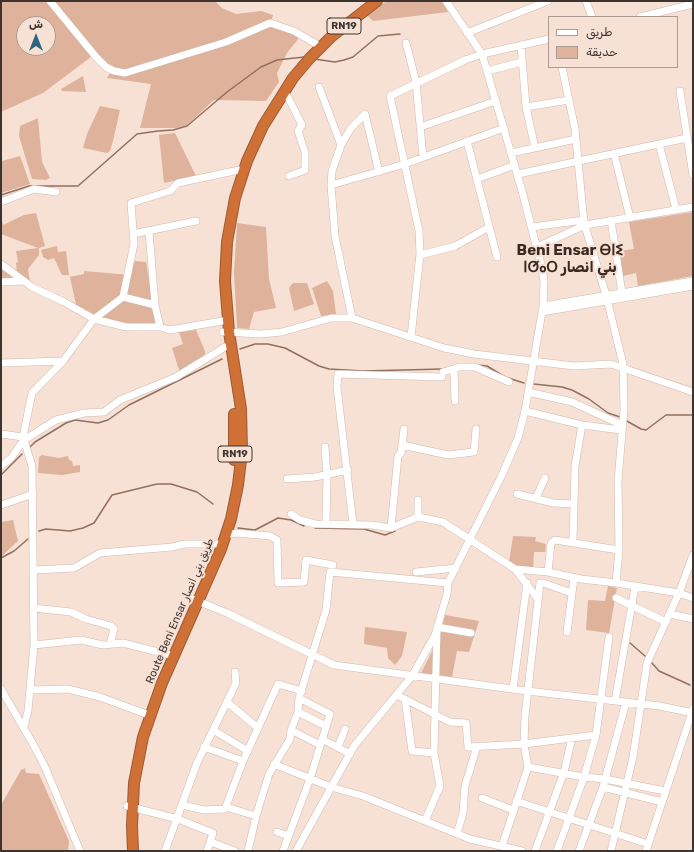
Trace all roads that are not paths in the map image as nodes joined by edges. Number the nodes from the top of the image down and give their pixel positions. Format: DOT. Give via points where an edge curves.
graph roads {
  1 [pos="50,1"];
  2 [pos="366,1"];
  3 [pos="377,1"];
  4 [pos="446,1"];
  5 [pos="548,1"];
  6 [pos="586,1"];
  7 [pos="693,4"];
  8 [pos="592,16"];
  9 [pos="644,16"];
  10 [pos="467,33"];
  11 [pos="548,39"];
  12 [pos="406,43"];
  13 [pos="521,45"];
  14 [pos="310,53"];
  15 [pos="482,54"];
  16 [pos="522,62"];
  17 [pos="562,68"];
  18 [pos="487,72"];
  19 [pos="416,82"];
  20 [pos="319,87"];
  21 [pos="284,91"];
  22 [pos="680,91"];
  23 [pos="569,100"];
  24 [pos="496,101"];
  25 [pos="526,107"];
  26 [pos="420,127"];
  27 [pos="504,128"];
  28 [pos="687,138"];
  29 [pos="576,139"];
  30 [pos="467,140"];
  31 [pos="660,144"];
  32 [pos="341,145"];
  33 [pos="535,148"];
  34 [pos="511,153"];
  35 [pos="614,153"];
  36 [pos="423,157"];
  37 [pos="577,161"];
  38 [pos="405,164"];
  39 [pos="515,165"];
  40 [pos="239,170"];
  41 [pos="379,172"];
  42 [pos="518,174"];
  43 [pos="693,175"];
  44 [pos="289,176"];
  45 [pos="477,179"];
  46 [pos="332,185"];
  47 [pos="56,192"];
  48 [pos="1,202"];
  49 [pos="693,206"];
  50 [pos="676,209"];
  51 [pos="630,218"];
  52 [pos="611,220"];
  53 [pos="196,221"];
  54 [pos="584,223"];
  55 [pos="489,227"];
  56 [pos="532,227"];
  57 [pos="148,231"];
  58 [pos="133,234"];
  59 [pos="537,247"];
  60 [pos="420,255"];
  61 [pos="497,257"];
  62 [pos="1,264"];
  63 [pos="24,281"];
  64 [pos="693,281"];
  65 [pos="1,282"];
  66 [pos="693,286"];
  67 [pos="622,293"];
  68 [pos="122,296"];
  69 [pos="607,298"];
  70 [pos="155,305"];
  71 [pos="542,309"];
  72 [pos="352,318"];
  73 [pos="94,319"];
  74 [pos="225,326"];
  75 [pos="160,327"];
  76 [pos="411,337"];
  77 [pos="225,346"];
  78 [pos="533,360"];
  79 [pos="63,361"];
  80 [pos="1,363"];
  81 [pos="454,369"];
  82 [pos="623,369"];
  83 [pos="509,382"];
  84 [pos="528,392"];
  85 [pos="693,392"];
  86 [pos="455,401"];
  87 [pos="525,411"];
  88 [pos="622,424"];
  89 [pos="582,425"];
  90 [pos="404,429"];
  91 [pos="476,429"];
  92 [pos="1,434"];
  93 [pos="23,439"];
  94 [pos="402,445"];
  95 [pos="325,447"];
  96 [pos="238,450"];
  97 [pos="1,466"];
  98 [pos="348,470"];
  99 [pos="327,475"];
  100 [pos="545,478"];
  101 [pos="287,479"];
  102 [pos="33,494"];
  103 [pos="517,494"];
  104 [pos="536,498"];
  105 [pos="418,500"];
  106 [pos="574,504"];
  107 [pos="1,505"];
  108 [pos="291,514"];
  109 [pos="418,517"];
  110 [pos="326,524"];
  111 [pos="353,524"];
  112 [pos="391,528"];
  113 [pos="469,539"];
  114 [pos="222,541"];
  115 [pos="573,542"];
  116 [pos="618,550"];
  117 [pos="693,555"];
  118 [pos="333,565"];
  119 [pos="456,568"];
  120 [pos="515,569"];
  121 [pos="34,570"];
  122 [pos="416,572"];
  123 [pos="548,572"];
  124 [pos="574,578"];
  125 [pos="448,583"];
  126 [pos="527,583"];
  127 [pos="616,583"];
  128 [pos="635,587"];
  129 [pos="572,593"];
  130 [pos="680,593"];
  131 [pos="616,598"];
  132 [pos="693,598"];
  133 [pos="538,599"];
  134 [pos="196,601"];
  135 [pos="632,605"];
  136 [pos="33,608"];
  137 [pos="670,614"];
  138 [pos="693,619"];
  139 [pos="666,622"];
  140 [pos="437,627"];
  141 [pos="567,632"];
  142 [pos="471,633"];
  143 [pos="609,636"];
  144 [pos="110,644"];
  145 [pos="34,645"];
  146 [pos="171,655"];
  147 [pos="313,655"];
  148 [pos="235,672"];
  149 [pos="412,676"];
  150 [pos="437,680"];
  151 [pos="1,689"];
  152 [pos="513,689"];
  153 [pos="30,690"];
  154 [pos="527,691"];
  155 [pos="301,695"];
  156 [pos="397,695"];
  157 [pos="405,699"];
  158 [pos="601,699"];
  159 [pos="615,701"];
  160 [pos="227,702"];
  161 [pos="626,702"];
  162 [pos="642,704"];
  163 [pos="693,711"];
  164 [pos="298,712"];
  165 [pos="147,714"];
  166 [pos="434,714"];
  167 [pos="326,726"];
  168 [pos="24,727"];
  169 [pos="258,728"];
  170 [pos="345,729"];
  171 [pos="213,730"];
  172 [pos="291,730"];
  173 [pos="596,735"];
  174 [pos="572,738"];
  175 [pos="321,742"];
  176 [pos="524,744"];
  177 [pos="477,746"];
  178 [pos="204,747"];
  179 [pos="338,747"];
  180 [pos="248,751"];
  181 [pos="434,753"];
  182 [pos="350,754"];
  183 [pos="243,761"];
  184 [pos="274,764"];
  185 [pos="528,767"];
  186 [pos="564,772"];
  187 [pos="584,777"];
  188 [pos="310,779"];
  189 [pos="605,779"];
  190 [pos="628,784"];
  191 [pos="331,787"];
  192 [pos="603,788"];
  193 [pos="665,791"];
  194 [pos="625,793"];
  195 [pos="482,798"];
  196 [pos="516,801"];
  197 [pos="662,802"];
  198 [pos="182,805"];
  199 [pos="130,806"];
  200 [pos="226,807"];
  201 [pos="513,810"];
  202 [pos="549,812"];
  203 [pos="256,816"];
  204 [pos="568,818"];
  205 [pos="178,819"];
  206 [pos="425,821"];
  207 [pos="589,825"];
  208 [pos="277,832"];
  209 [pos="457,834"];
  210 [pos="615,834"];
  211 [pos="289,836"];
  212 [pos="211,842"];
  213 [pos="502,846"];
  214 [pos="647,847"];
  215 [pos="80,851"];
  216 [pos="127,851"];
  217 [pos="133,851"];
  218 [pos="165,851"];
  219 [pos="207,851"];
  220 [pos="235,851"];
  221 [pos="248,851"];
  222 [pos="283,851"];
  223 [pos="296,851"];
  224 [pos="522,851"];
  225 [pos="536,851"];
  226 [pos="557,851"];
  227 [pos="579,851"];
  228 [pos="611,851"];
  1 -- 14 [label="street" via="96,57 114,71 125,73 218,44 270,23 294,31"];
  2 -- 14 [label="highway, Route Beni Ensar طريق بني انصار / RN19" via="338,23"];
  3 -- 14 [label="highway, Route Beni Ensar طريق بني انصار / RN19"];
  4 -- 10 [label="street"];
  5 -- 10 [label="street"];
  6 -- 8 [label="street"];
  7 -- 9 [label="street"];
  10 -- 15 [label="street"];
  11 -- 13 [label="street"];
  12 -- 19 [label="street"];
  13 -- 15 [label="street"];
  13 -- 16 [label="street"];
  14 -- 21 [label="highway, Route Beni Ensar طريق بني انصار / RN19"];
  14 -- 40 [label="highway, Route Beni Ensar طريق بني انصار / RN19" via="266,111"];
  15 -- 18 [label="street"];
  15 -- 19 [label="street"];
  16 -- 18 [label="street"];
  16 -- 25 [label="street" via="526,82"];
  17 -- 23 [label="street"];
  18 -- 24 [label="street"];
  19 -- 26 [label="street"];
  19 -- 38 [label="street" via="390,96"];
  20 -- 32 [label="street"];
  21 -- 44 [label="street" via="302,124 298,131 305,152 305,170"];
  21 -- 74 [label="highway, Route Beni Ensar طريق بني انصار / RN19" via="254,144 235,198 226,255"];
  22 -- 28 [label="street"];
  23 -- 25 [label="street"];
  23 -- 29 [label="street"];
  24 -- 26 [label="street"];
  24 -- 27 [label="street"];
  25 -- 33 [label="street"];
  26 -- 36 [label="street"];
  27 -- 30 [label="street"];
  27 -- 34 [label="street"];
  28 -- 31 [label="street"];
  28 -- 43 [label="street"];
  29 -- 33 [label="street"];
  29 -- 37 [label="street"];
  30 -- 36 [label="street"];
  30 -- 45 [label="street"];
  31 -- 35 [label="street"];
  31 -- 50 [label="street"];
  32 -- 41 [label="street" via="351,128 365,114"];
  32 -- 46 [label="street" via="332,171"];
  33 -- 34 [label="street"];
  34 -- 39 [label="street"];
  35 -- 37 [label="street"];
  35 -- 51 [label="street"];
  36 -- 38 [label="street"];
  37 -- 42 [label="street"];
  37 -- 54 [label="street"];
  38 -- 41 [label="street"];
  38 -- 60 [label="street" via="419,231"];
  39 -- 42 [label="street"];
  39 -- 45 [label="street"];
  40 -- 58 [label="street" via="178,183 170,191 131,203"];
  40 -- 74 [label="highway, Route Beni Ensar طريق بني انصار / RN19" via="228,207 221,250 219,278"];
  41 -- 46 [label="street"];
  42 -- 56 [label="street"];
  45 -- 55 [label="street"];
  46 -- 72 [label="street" via="335,236"];
  47 -- 48 [label="street" via="34,189"];
  49 -- 50 [label="street"];
  50 -- 51 [label="street"];
  51 -- 52 [label="street"];
  52 -- 54 [label="street"];
  52 -- 67 [label="street"];
  53 -- 57 [label="street"];
  54 -- 56 [label="street"];
  54 -- 59 [label="street"];
  54 -- 69 [label="street"];
  55 -- 60 [label="street" via="455,246"];
  55 -- 61 [label="street"];
  56 -- 59 [label="street"];
  57 -- 58 [label="street"];
  57 -- 70 [label="street"];
  58 -- 68 [label="street" via="134,244"];
  59 -- 71 [label="street" via="544,281"];
  60 -- 76 [label="street"];
  62 -- 63 [label="street"];
  63 -- 65 [label="street"];
  63 -- 73 [label="street"];
  64 -- 67 [label="street"];
  66 -- 69 [label="street"];
  67 -- 69 [label="street"];
  68 -- 70 [label="street"];
  68 -- 73 [label="street"];
  69 -- 71 [label="street"];
  69 -- 82 [label="street"];
  70 -- 75 [label="street"];
  71 -- 78 [label="street"];
  72 -- 74 [label="street" via="331,318 282,332"];
  72 -- 76 [label="street"];
  73 -- 75 [label="street" via="126,327"];
  73 -- 79 [label="street"];
  74 -- 75 [label="street" via="170,330"];
  74 -- 77 [label="highway, Route Beni Ensar طريق بني انصار / RN19"];
  74 -- 96 [label="highway, Route Beni Ensar طريق بني انصار / RN19" via="240,398"];
  76 -- 78 [label="street" via="444,348 474,354"];
  77 -- 93 [label="street" via="176,377 120,400 104,412 84,413 56,420"];
  77 -- 96 [label="highway, Route Beni Ensar طريق بني انصار / RN19"];
  78 -- 82 [label="street" via="574,366 611,364"];
  78 -- 84 [label="street"];
  79 -- 80 [label="street"];
  79 -- 93 [label="street" via="32,393"];
  81 -- 83 [label="street" via="475,367"];
  81 -- 86 [label="street"];
  81 -- 98 [label="street" via="442,374 338,374 343,446"];
  82 -- 85 [label="street"];
  82 -- 88 [label="street"];
  84 -- 87 [label="street"];
  84 -- 88 [label="street" via="572,402"];
  87 -- 89 [label="street"];
  87 -- 113 [label="street" via="518,438 501,477"];
  88 -- 89 [label="street"];
  88 -- 116 [label="street" via="618,481"];
  89 -- 106 [label="street" via="575,466"];
  90 -- 94 [label="street"];
  91 -- 94 [label="street" via="474,452 448,456"];
  92 -- 93 [label="street"];
  93 -- 97 [label="street"];
  93 -- 102 [label="street" via="32,466"];
  94 -- 112 [label="street" via="398,456"];
  95 -- 99 [label="street"];
  96 -- 114 [label="highway, Route Beni Ensar طريق بني انصار / RN19" via="237,494"];
  98 -- 99 [label="street"];
  98 -- 111 [label="street"];
  99 -- 101 [label="street"];
  99 -- 110 [label="street"];
  100 -- 104 [label="street"];
  102 -- 107 [label="street"];
  102 -- 121 [label="street"];
  103 -- 104 [label="street"];
  104 -- 106 [label="street" via="553,503"];
  105 -- 109 [label="street"];
  106 -- 115 [label="street"];
  108 -- 110 [label="street" via="300,520"];
  109 -- 112 [label="street"];
  109 -- 113 [label="street" via="444,522"];
  110 -- 111 [label="street"];
  111 -- 112 [label="street"];
  113 -- 119 [label="street"];
  113 -- 120 [label="street"];
  114 -- 118 [label="street" via="236,533 270,536 277,540 278,583 304,582 306,560"];
  114 -- 121 [label="street" via="100,552 74,568"];
  114 -- 134 [label="highway, Route Beni Ensar طريق بني انصار / RN19"];
  115 -- 116 [label="street"];
  115 -- 123 [label="street" via="552,541"];
  116 -- 127 [label="street"];
  117 -- 130 [label="street"];
  119 -- 122 [label="street"];
  119 -- 125 [label="street"];
  120 -- 123 [label="street"];
  120 -- 126 [label="street"];
  121 -- 136 [label="street"];
  123 -- 124 [label="street"];
  124 -- 127 [label="street"];
  124 -- 129 [label="street"];
  125 -- 140 [label="street"];
  125 -- 147 [label="street" via="330,572 326,610"];
  126 -- 133 [label="street"];
  126 -- 152 [label="street"];
  127 -- 128 [label="street"];
  128 -- 130 [label="street"];
  128 -- 135 [label="street"];
  129 -- 133 [label="street" via="542,583"];
  129 -- 141 [label="street"];
  130 -- 132 [label="street"];
  130 -- 137 [label="street"];
  131 -- 135 [label="street"];
  133 -- 154 [label="street"];
  134 -- 146 [label="highway, Route Beni Ensar طريق بني انصار / RN19"];
  134 -- 147 [label="street" via="227,613"];
  135 -- 139 [label="street"];
  135 -- 159 [label="street"];
  136 -- 144 [label="street" via="71,612 112,626 114,629"];
  136 -- 145 [label="street"];
  137 -- 138 [label="street"];
  137 -- 139 [label="street"];
  139 -- 162 [label="street" via="647,662"];
  140 -- 142 [label="street"];
  140 -- 149 [label="street"];
  140 -- 150 [label="street"];
  143 -- 158 [label="street"];
  144 -- 145 [label="street" via="99,645 82,640"];
  144 -- 146 [label="street" via="127,643"];
  145 -- 153 [label="street"];
  146 -- 165 [label="highway, Route Beni Ensar طريق بني انصار / RN19"];
  147 -- 149 [label="street" via="334,665"];
  147 -- 155 [label="street"];
  148 -- 160 [label="street" via="236,683"];
  149 -- 150 [label="street"];
  149 -- 156 [label="street"];
  150 -- 152 [label="street"];
  150 -- 166 [label="street"];
  151 -- 168 [label="street"];
  152 -- 154 [label="street"];
  153 -- 165 [label="street" via="68,689 100,697"];
  153 -- 168 [label="street"];
  154 -- 158 [label="street"];
  154 -- 176 [label="street"];
  155 -- 164 [label="street"];
  155 -- 167 [label="street" via="330,714"];
  155 -- 169 [label="street" via="278,684"];
  156 -- 157 [label="street"];
  156 -- 182 [label="street"];
  157 -- 166 [label="street"];
  157 -- 181 [label="street" via="412,750"];
  158 -- 159 [label="street"];
  158 -- 173 [label="street"];
  159 -- 161 [label="street"];
  160 -- 169 [label="street"];
  160 -- 171 [label="street"];
  161 -- 162 [label="street"];
  161 -- 189 [label="street"];
  162 -- 163 [label="street"];
  162 -- 190 [label="street"];
  163 -- 193 [label="street"];
  164 -- 167 [label="street"];
  164 -- 172 [label="street"];
  165 -- 199 [label="highway, Route Beni Ensar طريق بني انصار / RN19" via="132,759"];
  166 -- 177 [label="street" via="450,722 466,723 468,747"];
  166 -- 181 [label="street"];
  167 -- 175 [label="street"];
  168 -- 215 [label="street" via="45,767"];
  169 -- 180 [label="street"];
  170 -- 179 [label="street"];
  171 -- 178 [label="street"];
  171 -- 180 [label="street"];
  172 -- 175 [label="street"];
  172 -- 184 [label="street" via="290,739"];
  173 -- 174 [label="street"];
  173 -- 187 [label="street"];
  174 -- 176 [label="street"];
  174 -- 186 [label="street"];
  175 -- 179 [label="street"];
  175 -- 188 [label="street"];
  176 -- 177 [label="street"];
  176 -- 185 [label="street"];
  177 -- 209 [label="street" via="465,786 463,813"];
  178 -- 183 [label="street"];
  178 -- 198 [label="street"];
  179 -- 182 [label="street"];
  180 -- 183 [label="street"];
  181 -- 206 [label="street" via="440,786"];
  182 -- 191 [label="street"];
  183 -- 200 [label="street"];
  184 -- 188 [label="street"];
  184 -- 203 [label="street"];
  185 -- 186 [label="street"];
  185 -- 196 [label="street"];
  186 -- 187 [label="street"];
  186 -- 202 [label="street"];
  187 -- 189 [label="street"];
  187 -- 204 [label="street"];
  188 -- 191 [label="street"];
  188 -- 211 [label="street"];
  189 -- 190 [label="street"];
  189 -- 192 [label="street"];
  190 -- 193 [label="street"];
  190 -- 194 [label="street"];
  191 -- 206 [label="street" via="363,796"];
  191 -- 223 [label="street"];
  192 -- 194 [label="street"];
  192 -- 207 [label="street"];
  193 -- 197 [label="street"];
  194 -- 197 [label="street"];
  194 -- 210 [label="street"];
  195 -- 201 [label="street"];
  196 -- 201 [label="street"];
  196 -- 202 [label="street"];
  197 -- 214 [label="street"];
  198 -- 200 [label="street" via="207,810 224,810"];
  198 -- 205 [label="street"];
  199 -- 205 [label="street"];
  199 -- 216 [label="highway, Route Beni Ensar طريق بني انصار / RN19"];
  199 -- 217 [label="highway, Route Beni Ensar طريق بني انصار / RN19"];
  200 -- 203 [label="street"];
  201 -- 213 [label="street"];
  202 -- 204 [label="street"];
  202 -- 225 [label="street"];
  203 -- 221 [label="street"];
  204 -- 207 [label="street"];
  204 -- 226 [label="street"];
  205 -- 212 [label="street" via="213,833"];
  205 -- 218 [label="street"];
  206 -- 209 [label="street"];
  207 -- 210 [label="street"];
  207 -- 227 [label="street"];
  208 -- 211 [label="street"];
  209 -- 213 [label="street"];
  210 -- 214 [label="street"];
  210 -- 228 [label="street"];
  211 -- 222 [label="street"];
  212 -- 219 [label="street"];
  212 -- 220 [label="street"];
  213 -- 224 [label="street"];
}
